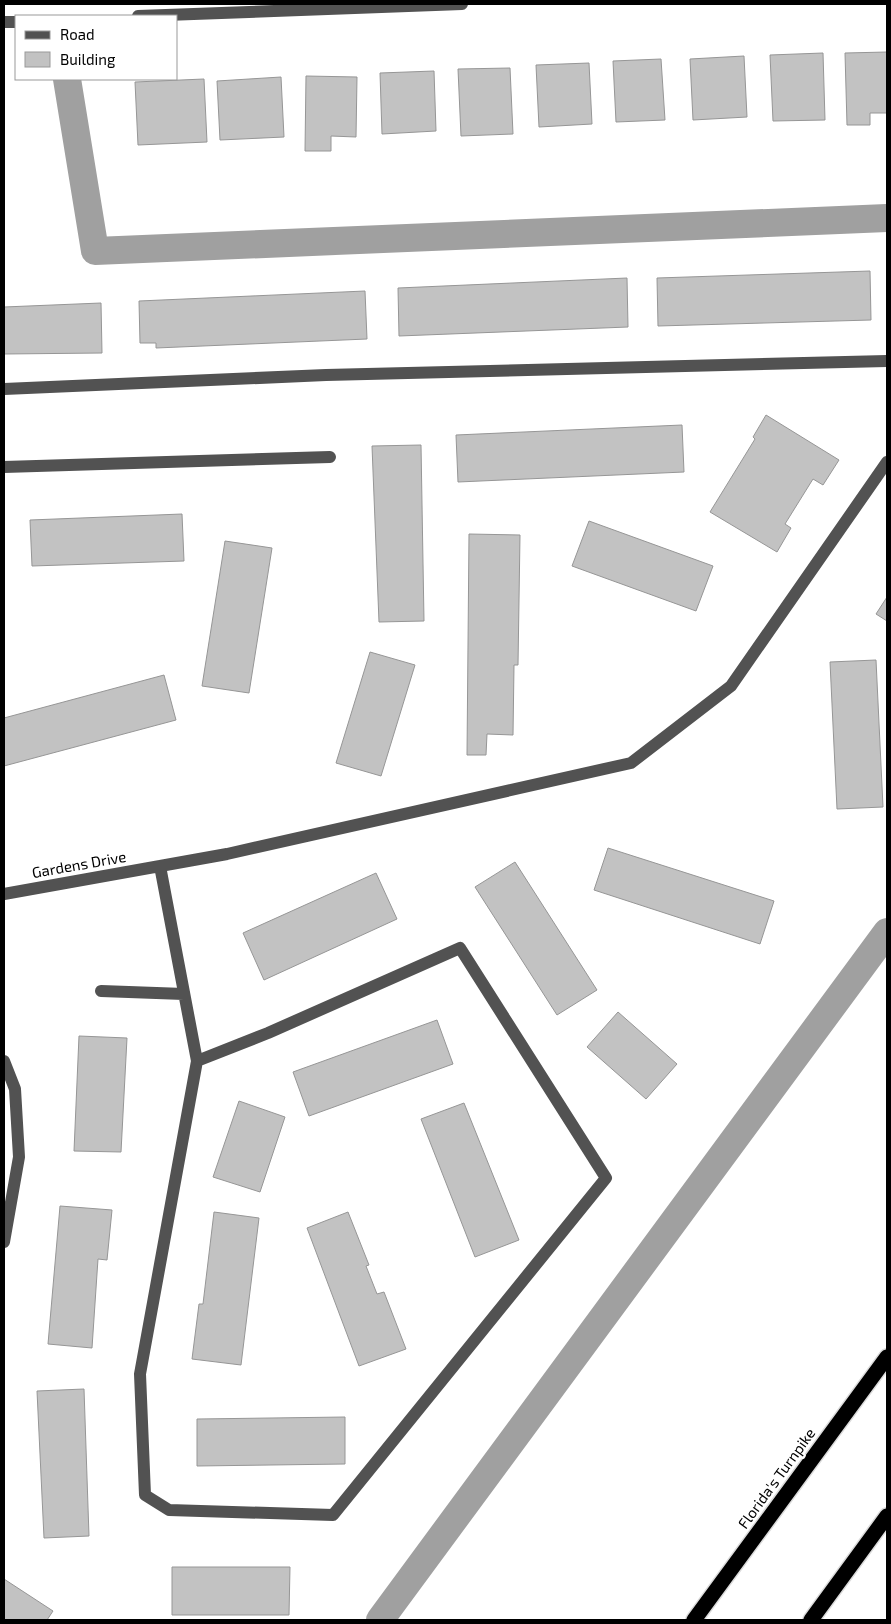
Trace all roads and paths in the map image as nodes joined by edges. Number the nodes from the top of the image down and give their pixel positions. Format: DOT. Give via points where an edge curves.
graph roads {
  1 [pos="462,4"];
  2 [pos="273,7"];
  3 [pos="153,15"];
  4 [pos="887,361"];
  5 [pos="4,389"];
  6 [pos="330,457"];
  7 [pos="887,462"];
  8 [pos="4,467"];
  9 [pos="160,866"];
  10 [pos="4,894"];
  11 [pos="101,991"];
  12 [pos="184,994"];
  13 [pos="4,1061"];
  14 [pos="197,1061"];
  15 [pos="4,1242"];
  16 [pos="887,1357"];
  17 [pos="887,1516"];
  18 [pos="694,1620"];
  19 [pos="811,1620"];
  1 -- 2 [label="street"];
  2 -- 3 [label="street"];
  4 -- 5 [label="street" via="326,375"];
  6 -- 8 [label="street"];
  7 -- 9 [label="street, Gardens Drive" via="731,686 631,763 227,854"];
  9 -- 10 [label="street, Gardens Drive"];
  9 -- 12 [label="street"];
  11 -- 12 [label="street"];
  12 -- 14 [label="street"];
  13 -- 15 [label="street" via="14,1089 19,1157"];
  14 -- 14 [label="street" via="140,1374 145,1495 169,1510 333,1515 606,1178 460,948"];
  16 -- 18 [label="highway, Florida's Turnpike"];
  17 -- 19 [label="highway"];
}
